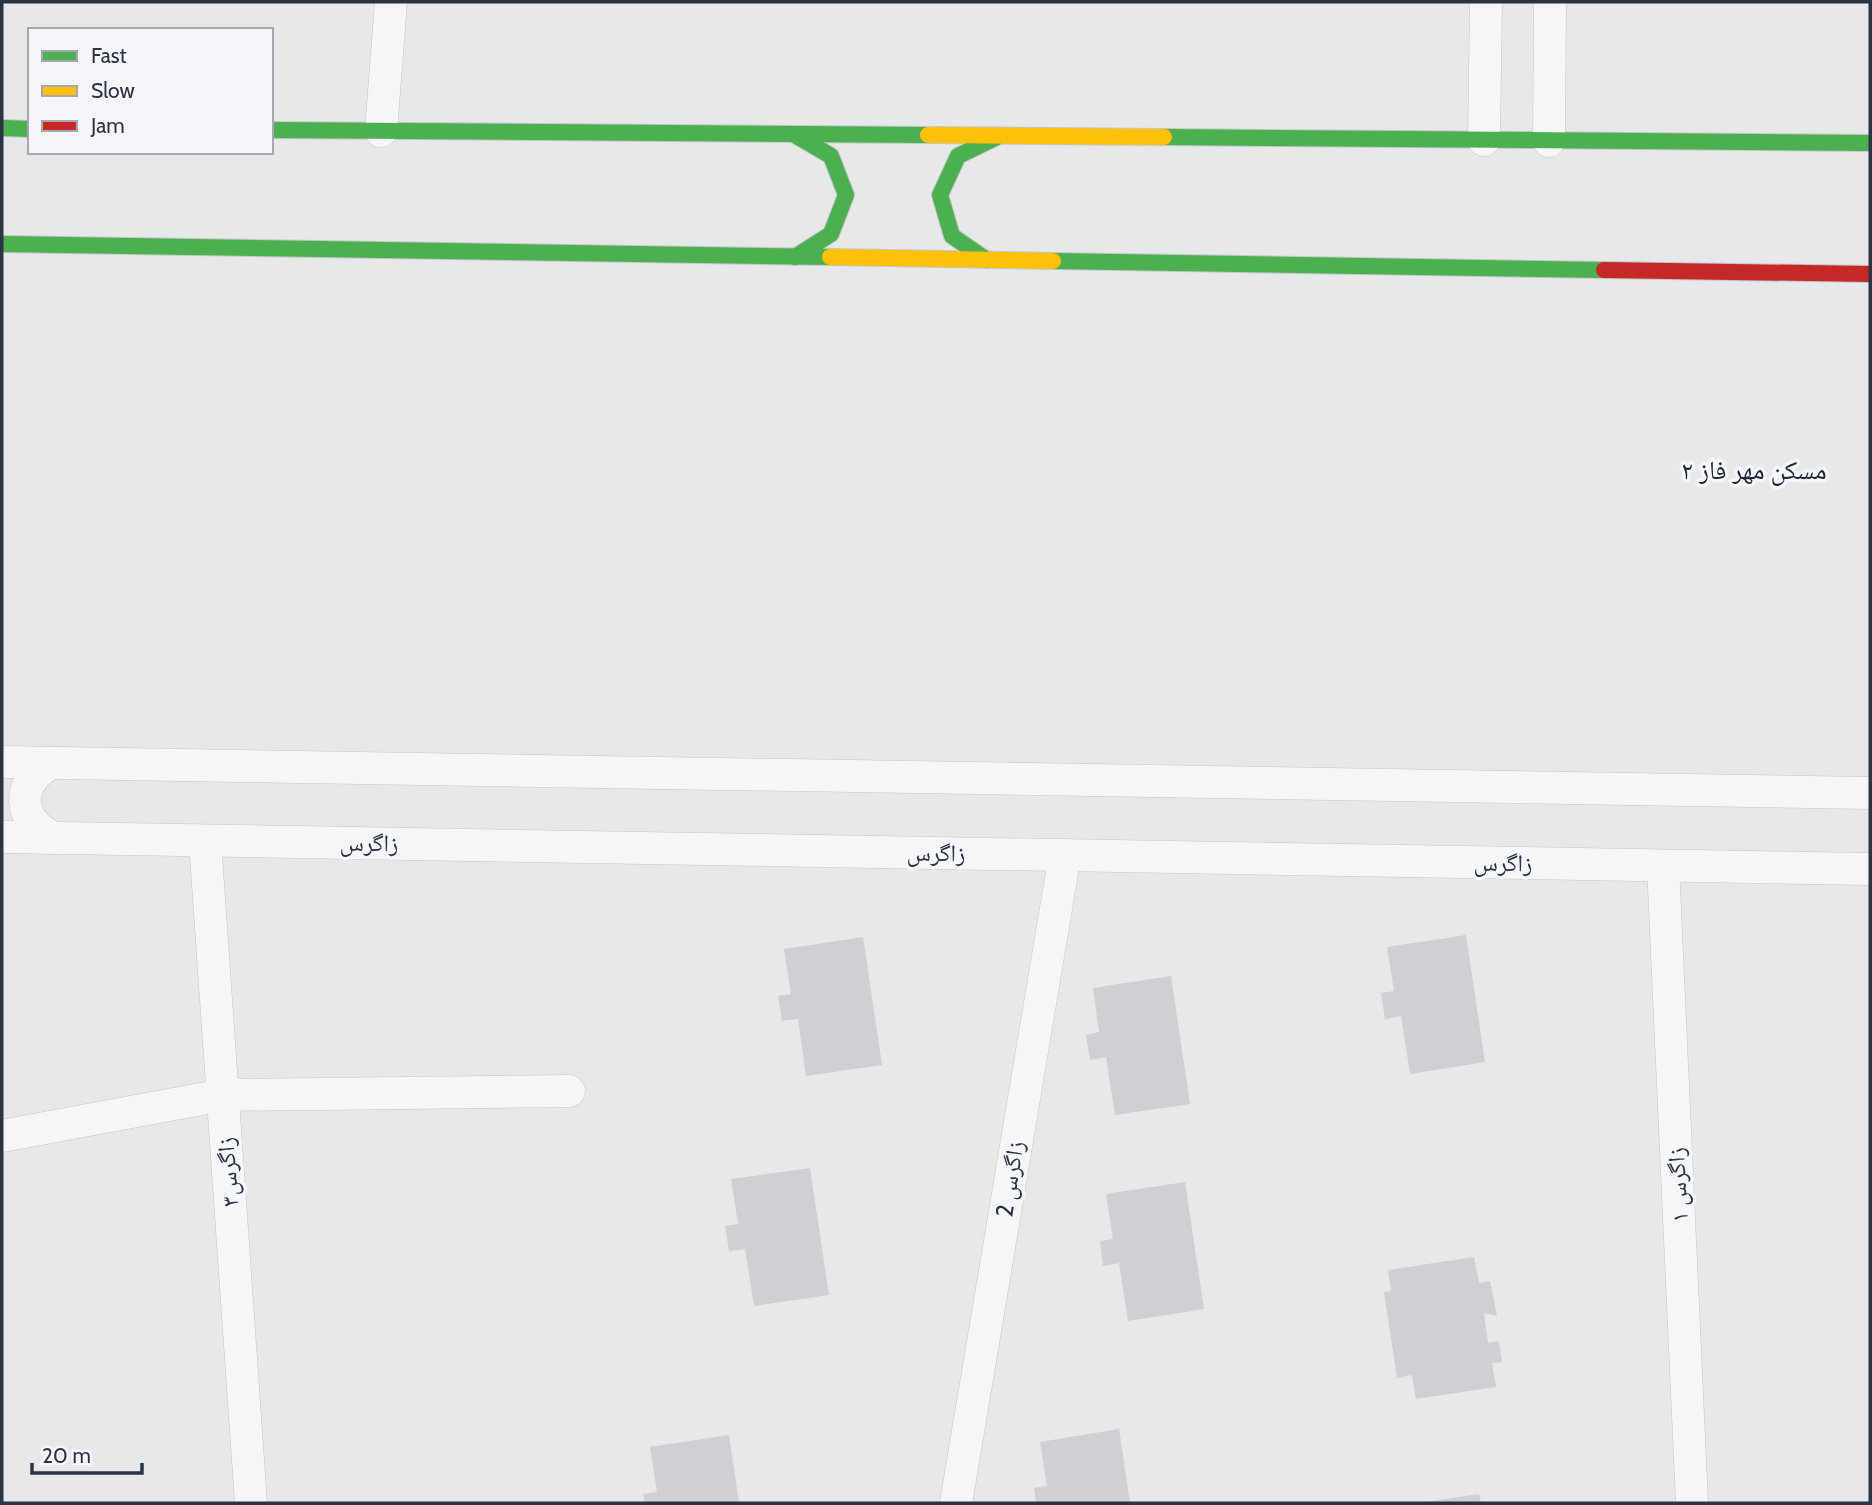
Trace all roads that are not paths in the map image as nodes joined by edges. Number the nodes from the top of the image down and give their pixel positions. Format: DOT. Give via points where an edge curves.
graph roads {
  1 [pos="391,2"];
  2 [pos="1486,2"];
  3 [pos="1550,2"];
  4 [pos="2,128"];
  5 [pos="28,129"];
  6 [pos="273,130"];
  7 [pos="381,131"];
  8 [pos="795,135"];
  9 [pos="997,136"];
  10 [pos="1485,140"];
  11 [pos="1549,141"];
  12 [pos="1870,143"];
  13 [pos="2,244"];
  14 [pos="795,257"];
  15 [pos="987,260"];
  16 [pos="1870,274"];
  17 [pos="2,762"];
  18 [pos="51,762"];
  19 [pos="1870,793"];
  20 [pos="2,837"];
  21 [pos="54,838"];
  22 [pos="205,841"];
  23 [pos="1065,855"];
  24 [pos="1663,866"];
  25 [pos="1870,869"];
  26 [pos="569,1091"];
  27 [pos="223,1096"];
  28 [pos="2,1136"];
  29 [pos="251,1503"];
  30 [pos="956,1503"];
  31 [pos="1692,1503"];
  1 -- 7 [label="street"];
  2 -- 10 [label="street"];
  3 -- 11 [label="street"];
  4 -- 5 [label="street"];
  6 -- 7 [label="street"];
  7 -- 8 [label="street"];
  8 -- 9 [label="street"];
  8 -- 14 [label="street" via="831,156 846,195 831,234"];
  9 -- 10 [label="street"];
  9 -- 15 [label="street" via="958,156 940,195 952,236"];
  10 -- 11 [label="street"];
  11 -- 12 [label="street"];
  13 -- 14 [label="street"];
  14 -- 15 [label="street"];
  15 -- 16 [label="street"];
  17 -- 18 [label="street"];
  18 -- 19 [label="street"];
  18 -- 21 [label="street" via="33,777 25,798 33,823"];
  20 -- 21 [label="street, زاگرس"];
  21 -- 22 [label="street, زاگرس"];
  22 -- 23 [label="street, زاگرس"];
  22 -- 27 [label="street, زاگرس۳"];
  23 -- 24 [label="street, زاگرس"];
  23 -- 30 [label="street, زاگرس 2"];
  24 -- 25 [label="street, زاگرس"];
  24 -- 31 [label="street, زاگرس ۱"];
  26 -- 27 [label="street"];
  27 -- 28 [label="street"];
  27 -- 29 [label="street, زاگرس۳"];
}
